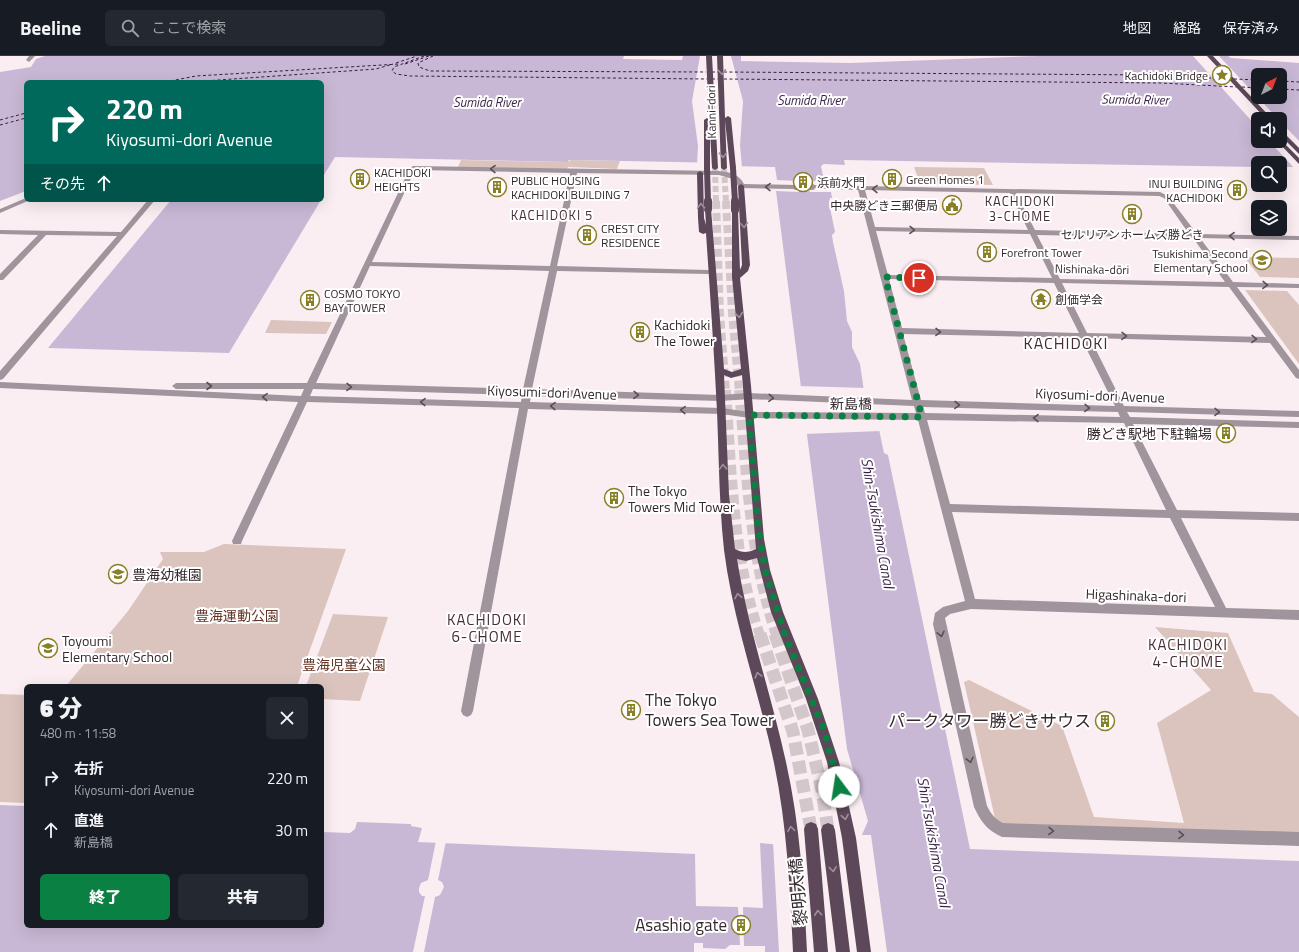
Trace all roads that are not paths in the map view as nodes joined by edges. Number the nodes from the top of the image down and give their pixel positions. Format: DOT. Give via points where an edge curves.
graph roads {
  1 [pos="710,56"];
  2 [pos="720,56"];
  3 [pos="1203,56"];
  4 [pos="1210,56"];
  5 [pos="710,88"];
  6 [pos="723,88"];
  7 [pos="1254,112"];
  8 [pos="1262,112"];
  9 [pos="1287,139"];
  10 [pos="1286,148"];
  11 [pos="1299,152"];
  12 [pos="1299,162"];
  13 [pos="715,168"];
  14 [pos="724,168"];
  15 [pos="574,170"];
  16 [pos="700,173"];
  17 [pos="741,186"];
  18 [pos="861,189"];
  19 [pos="1012,191"];
  20 [pos="24,201"];
  21 [pos="150,202"];
  22 [pos="0,211"];
  23 [pos="873,229"];
  24 [pos="0,232"];
  25 [pos="1033,232"];
  26 [pos="44,233"];
  27 [pos="123,234"];
  28 [pos="1195,236"];
  29 [pos="1299,238"];
  30 [pos="368,264"];
  31 [pos="553,269"];
  32 [pos="708,272"];
  33 [pos="736,277"];
  34 [pos="885,277"];
  35 [pos="0,278"];
  36 [pos="1057,281"];
  37 [pos="1231,284"];
  38 [pos="1299,286"];
  39 [pos="714,313"];
  40 [pos="899,331"];
  41 [pos="1084,336"];
  42 [pos="1273,340"];
  43 [pos="719,370"];
  44 [pos="745,371"];
  45 [pos="1299,376"];
  46 [pos="0,377"];
  47 [pos="0,384"];
  48 [pos="44,386"];
  49 [pos="310,386"];
  50 [pos="528,391"];
  51 [pos="748,396"];
  52 [pos="721,398"];
  53 [pos="304,399"];
  54 [pos="795,399"];
  55 [pos="901,403"];
  56 [pos="918,403"];
  57 [pos="524,406"];
  58 [pos="1122,409"];
  59 [pos="722,411"];
  60 [pos="1299,414"];
  61 [pos="749,415"];
  62 [pos="798,416"];
  63 [pos="904,417"];
  64 [pos="922,417"];
  65 [pos="1127,420"];
  66 [pos="1299,425"];
  67 [pos="946,508"];
  68 [pos="1174,514"];
  69 [pos="1299,517"];
  70 [pos="237,541"];
  71 [pos="730,551"];
  72 [pos="762,551"];
  73 [pos="971,604"];
  74 [pos="1224,613"];
  75 [pos="1299,615"];
  76 [pos="467,711"];
  77 [pos="811,829"];
  78 [pos="828,830"];
  79 [pos="1299,839"];
  80 [pos="800,952"];
  81 [pos="821,952"];
  82 [pos="843,952"];
  83 [pos="864,952"];
  1 -- 5 [label="main road, Kanni-dori"];
  2 -- 6 [label="main road, Kanni-dori, one-way"];
  3 -- 7 [label="main road"];
  4 -- 8 [label="main road"];
  5 -- 13 [label="main road, Kanni-dori"];
  5 -- 39 [label="main road, bridge" via="706,136"];
  6 -- 14 [label="main road, Kanni-dori, one-way"];
  6 -- 33 [label="main road, bridge" via="731,137"];
  9 -- 11 [label="main road"];
  10 -- 12 [label="main road"];
  15 -- 16 [label="street"];
  15 -- 30 [label="street, one-way" via="413,168"];
  15 -- 31 [label="street"];
  16 -- 17 [label="street" via="731,176 740,181"];
  32 -- 16 [label="main road, one-way" via="701,218"];
  18 -- 17 [label="street, one-way, bridge"];
  17 -- 33 [label="main road, one-way" via="746,269"];
  19 -- 18 [label="street, one-way"];
  18 -- 23 [label="street"];
  19 -- 25 [label="street"];
  19 -- 28 [label="street" via="1160,194 1166,197"];
  20 -- 22 [label="street"];
  21 -- 27 [label="street"];
  23 -- 25 [label="street, one-way"];
  23 -- 34 [label="street"];
  24 -- 26 [label="street"];
  25 -- 28 [label="street"];
  25 -- 36 [label="street"];
  26 -- 27 [label="street"];
  26 -- 35 [label="street"];
  27 -- 46 [label="street"];
  29 -- 28 [label="street, one-way"];
  28 -- 37 [label="street"];
  30 -- 31 [label="street"];
  30 -- 49 [label="street"];
  31 -- 32 [label="street"];
  31 -- 50 [label="street"];
  32 -- 39 [label="main road" via="709,294"];
  33 -- 44 [label="main road, one-way"];
  34 -- 36 [label="street, Nishinaka-dōri"];
  34 -- 40 [label="street"];
  36 -- 37 [label="street, Nishinaka-dōri"];
  36 -- 41 [label="street"];
  37 -- 38 [label="street, Nishinaka-dōri, one-way"];
  37 -- 42 [label="street"];
  39 -- 43 [label="main road"];
  40 -- 41 [label="street, one-way"];
  40 -- 56 [label="street"];
  41 -- 42 [label="street, one-way"];
  41 -- 58 [label="street"];
  42 -- 45 [label="street"];
  43 -- 44 [label="main road" via="731,375"];
  43 -- 52 [label="main road"];
  44 -- 51 [label="main road"];
  47 -- 48 [label="street"];
  48 -- 49 [label="street, Kiyosumi-dori Avenue, one-way"];
  53 -- 48 [label="street, Kiyosumi-dori Avenue, one-way"];
  49 -- 50 [label="street, Kiyosumi-dori Avenue, one-way"];
  49 -- 53 [label="street"];
  50 -- 52 [label="street, Kiyosumi-dori Avenue, one-way"];
  50 -- 57 [label="street"];
  51 -- 52 [label="street, Kiyosumi-dori Avenue"];
  51 -- 54 [label="street, Kiyosumi-dori Avenue, one-way"];
  51 -- 61 [label="main road"];
  52 -- 59 [label="main road"];
  57 -- 53 [label="street, Kiyosumi-dori Avenue, one-way"];
  53 -- 70 [label="street"];
  54 -- 55 [label="street, 新島橋"];
  55 -- 56 [label="street, Kiyosumi-dori Avenue"];
  56 -- 58 [label="street, Kiyosumi-dori Avenue, one-way"];
  56 -- 64 [label="street"];
  59 -- 57 [label="street, Kiyosumi-dori Avenue, one-way"];
  57 -- 76 [label="street"];
  58 -- 60 [label="street, Kiyosumi-dori Avenue, one-way"];
  58 -- 65 [label="street"];
  59 -- 61 [label="street, Kiyosumi-dori Avenue"];
  71 -- 59 [label="main road, one-way" via="725,516"];
  61 -- 62 [label="street, Kiyosumi-dori Avenue"];
  61 -- 72 [label="main road"];
  62 -- 63 [label="street, 新島橋"];
  63 -- 64 [label="street, Kiyosumi-dori Avenue"];
  65 -- 64 [label="street, Kiyosumi-dori Avenue, one-way"];
  64 -- 67 [label="street"];
  65 -- 66 [label="street, Kiyosumi-dori Avenue"];
  65 -- 68 [label="street"];
  67 -- 68 [label="street"];
  67 -- 73 [label="street"];
  68 -- 69 [label="street"];
  68 -- 74 [label="street"];
  71 -- 72 [label="main road" via="745,558"];
  80 -- 71 [label="main road, one-way" via="793,841 787,795 772,724 746,634"];
  72 -- 83 [label="main road, one-way" via="765,570 785,635 812,698 833,762 849,838"];
  73 -- 74 [label="street, Higashinaka-dori"];
  73 -- 79 [label="street, Higashinaka-dori, one-way" via="947,610 940,616 939,624 981,807 992,826 1002,830"];
  74 -- 75 [label="street, Higashinaka-dori"];
  81 -- 77 [label="main road, 黎明大橋, one-way"];
  78 -- 82 [label="main road, one-way"];
}
